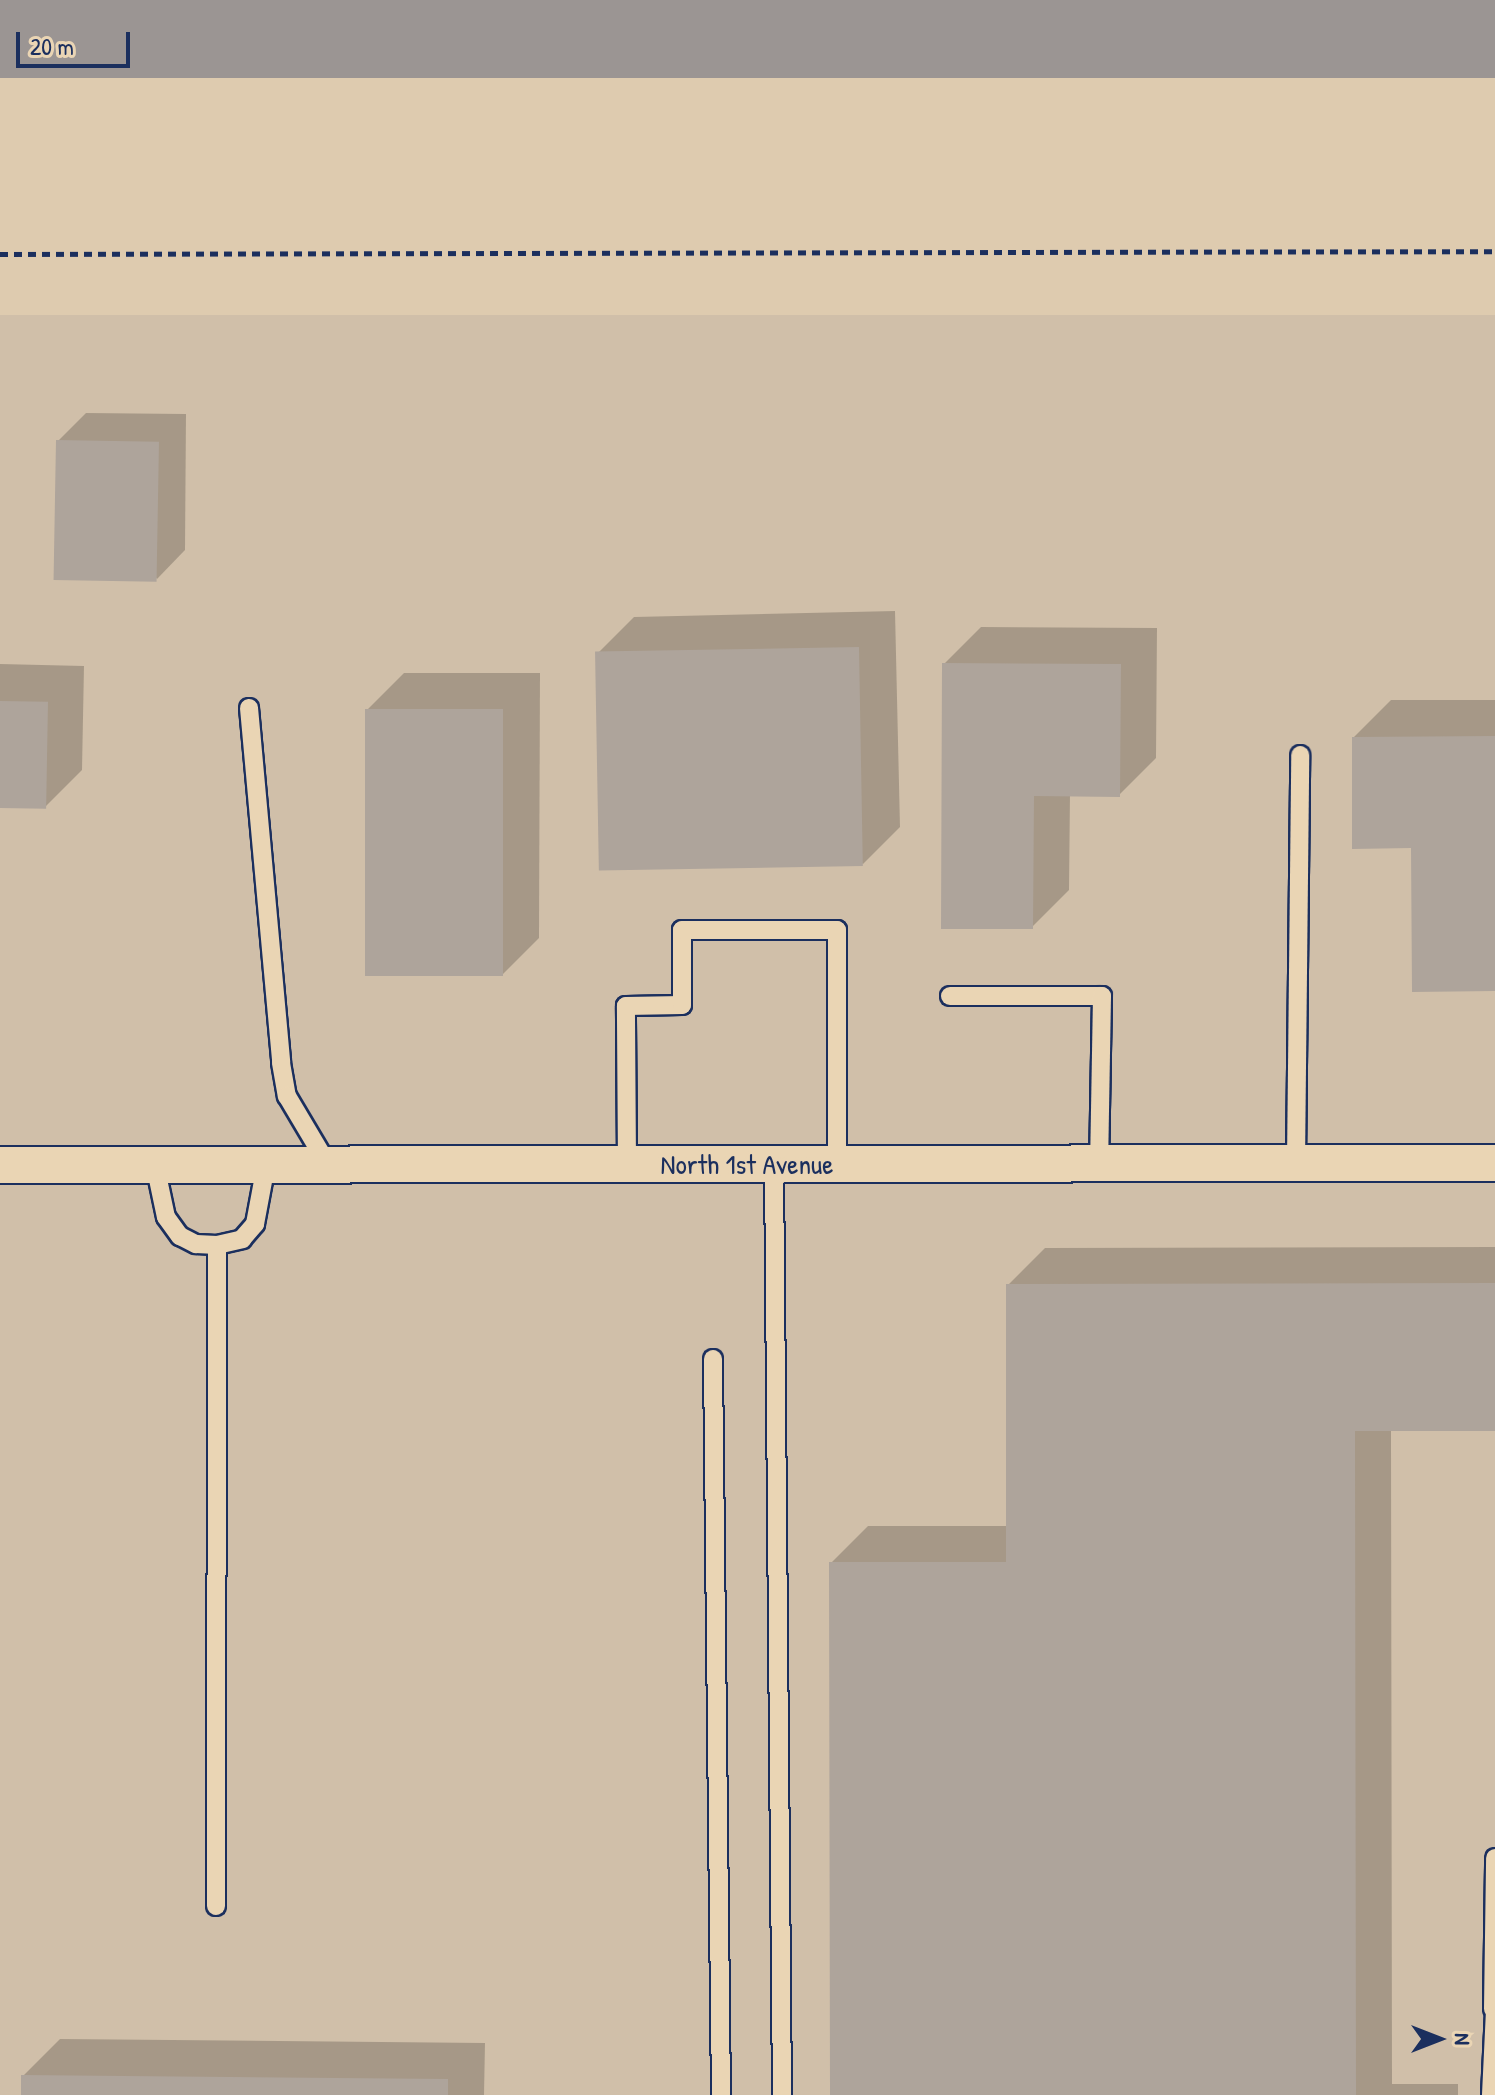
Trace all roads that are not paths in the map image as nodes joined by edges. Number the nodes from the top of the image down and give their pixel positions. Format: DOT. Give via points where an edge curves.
graph roads {
  1 [pos="249,708"];
  2 [pos="1300,755"];
  3 [pos="950,996"];
  4 [pos="627,1163"];
  5 [pos="1296,1163"];
  6 [pos="1495,1163"];
  7 [pos="774,1164"];
  8 [pos="837,1164"];
  9 [pos="1099,1164"];
  10 [pos="0,1165"];
  11 [pos="155,1165"];
  12 [pos="266,1165"];
  13 [pos="328,1165"];
  14 [pos="217,1245"];
  15 [pos="713,1359"];
  16 [pos="1495,1858"];
  17 [pos="216,1906"];
  18 [pos="1494,2009"];
  19 [pos="721,2095"];
  20 [pos="782,2095"];
  21 [pos="1491,2095"];
  1 -- 13 [label="lane" via="283,1074 287,1096"];
  2 -- 5 [label="lane"];
  3 -- 9 [label="lane" via="1102,996"];
  4 -- 7 [label="street, North 1st Avenue"];
  4 -- 8 [label="lane" via="626,1006 682,1005 682,930 837,930"];
  4 -- 13 [label="street, North 1st Avenue"];
  5 -- 6 [label="street, North 1st Avenue"];
  5 -- 9 [label="street, North 1st Avenue"];
  7 -- 8 [label="street, North 1st Avenue"];
  7 -- 20 [label="lane"];
  8 -- 9 [label="street, North 1st Avenue"];
  10 -- 11 [label="street, North 1st Avenue"];
  11 -- 12 [label="street, North 1st Avenue"];
  11 -- 14 [label="lane" via="166,1217 180,1236"];
  12 -- 13 [label="street, North 1st Avenue"];
  12 -- 14 [label="lane" via="255,1224 242,1239"];
  14 -- 17 [label="lane"];
  15 -- 19 [label="lane"];
  16 -- 18 [label="lane"];
  18 -- 21 [label="lane"];
}
